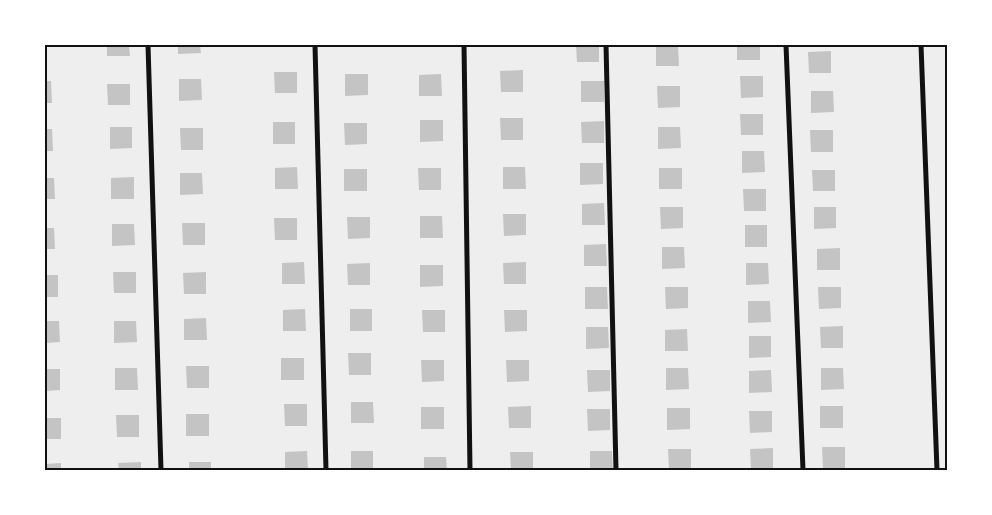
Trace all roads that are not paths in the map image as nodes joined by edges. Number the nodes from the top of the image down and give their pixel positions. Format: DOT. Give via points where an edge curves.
graph roads {
  1 [pos="148,45"];
  2 [pos="316,45"];
  3 [pos="464,45"];
  4 [pos="606,45"];
  5 [pos="786,45"];
  6 [pos="921,45"];
  7 [pos="161,470"];
  8 [pos="326,470"];
  9 [pos="470,470"];
  10 [pos="616,470"];
  11 [pos="802,470"];
  12 [pos="937,470"];
  1 -- 7 [label="street"];
  2 -- 8 [label="street"];
  3 -- 9 [label="street"];
  4 -- 10 [label="street"];
  5 -- 11 [label="street"];
  6 -- 12 [label="street"];
}
